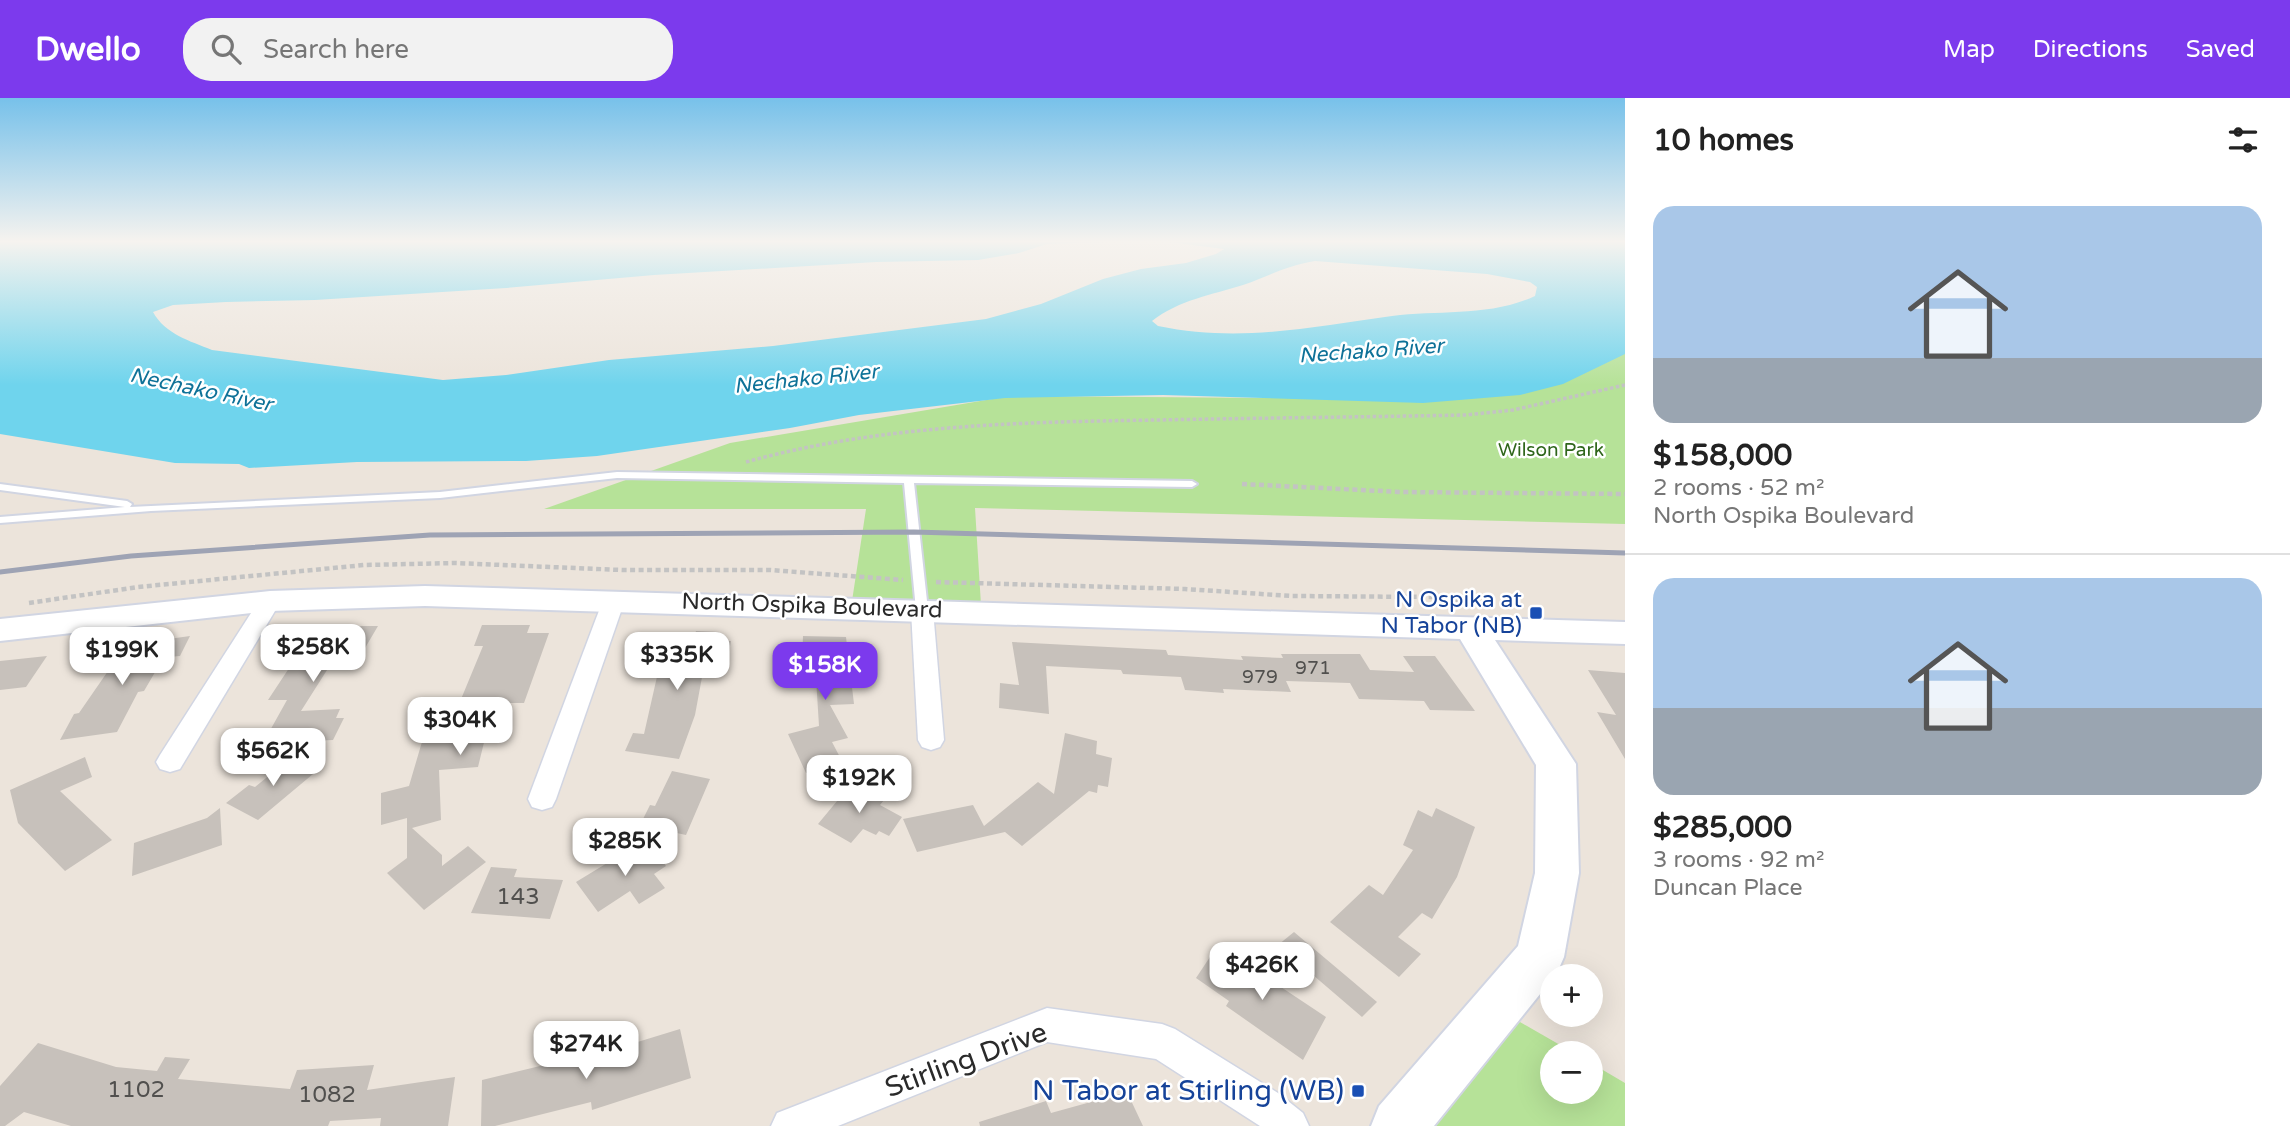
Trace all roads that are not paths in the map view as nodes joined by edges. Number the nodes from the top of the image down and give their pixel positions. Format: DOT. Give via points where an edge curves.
graph roads {
  1 [pos="909,480"];
  2 [pos="1192,484"];
  3 [pos="0,487"];
  4 [pos="151,508"];
  5 [pos="0,520"];
  6 [pos="920,595"];
  7 [pos="614,600"];
  8 [pos="270,601"];
  9 [pos="1483,617"];
  10 [pos="0,630"];
  11 [pos="1625,633"];
  12 [pos="931,740"];
  13 [pos="170,762"];
  14 [pos="542,799"];
  15 [pos="790,1126"];
  16 [pos="1290,1126"];
  17 [pos="1399,1126"];
  1 -- 2 [label="lane"];
  1 -- 4 [label="lane" via="617,475 440,495"];
  1 -- 6 [label="lane"];
  3 -- 4 [label="lane"];
  4 -- 5 [label="lane"];
  6 -- 7 [label="street, North Ospika Boulevard"];
  6 -- 9 [label="street, North Ospika Boulevard"];
  6 -- 12 [label="street"];
  7 -- 8 [label="street, North Ospika Boulevard" via="425,596"];
  7 -- 14 [label="street"];
  8 -- 10 [label="street, North Ospika Boulevard"];
  8 -- 13 [label="street"];
  9 -- 11 [label="street, North Ospika Boulevard"];
  9 -- 17 [label="street" via="1556,764 1557,873 1540,957"];
  15 -- 16 [label="street, Stirling Drive" via="1047,1025 1161,1042"];
}
